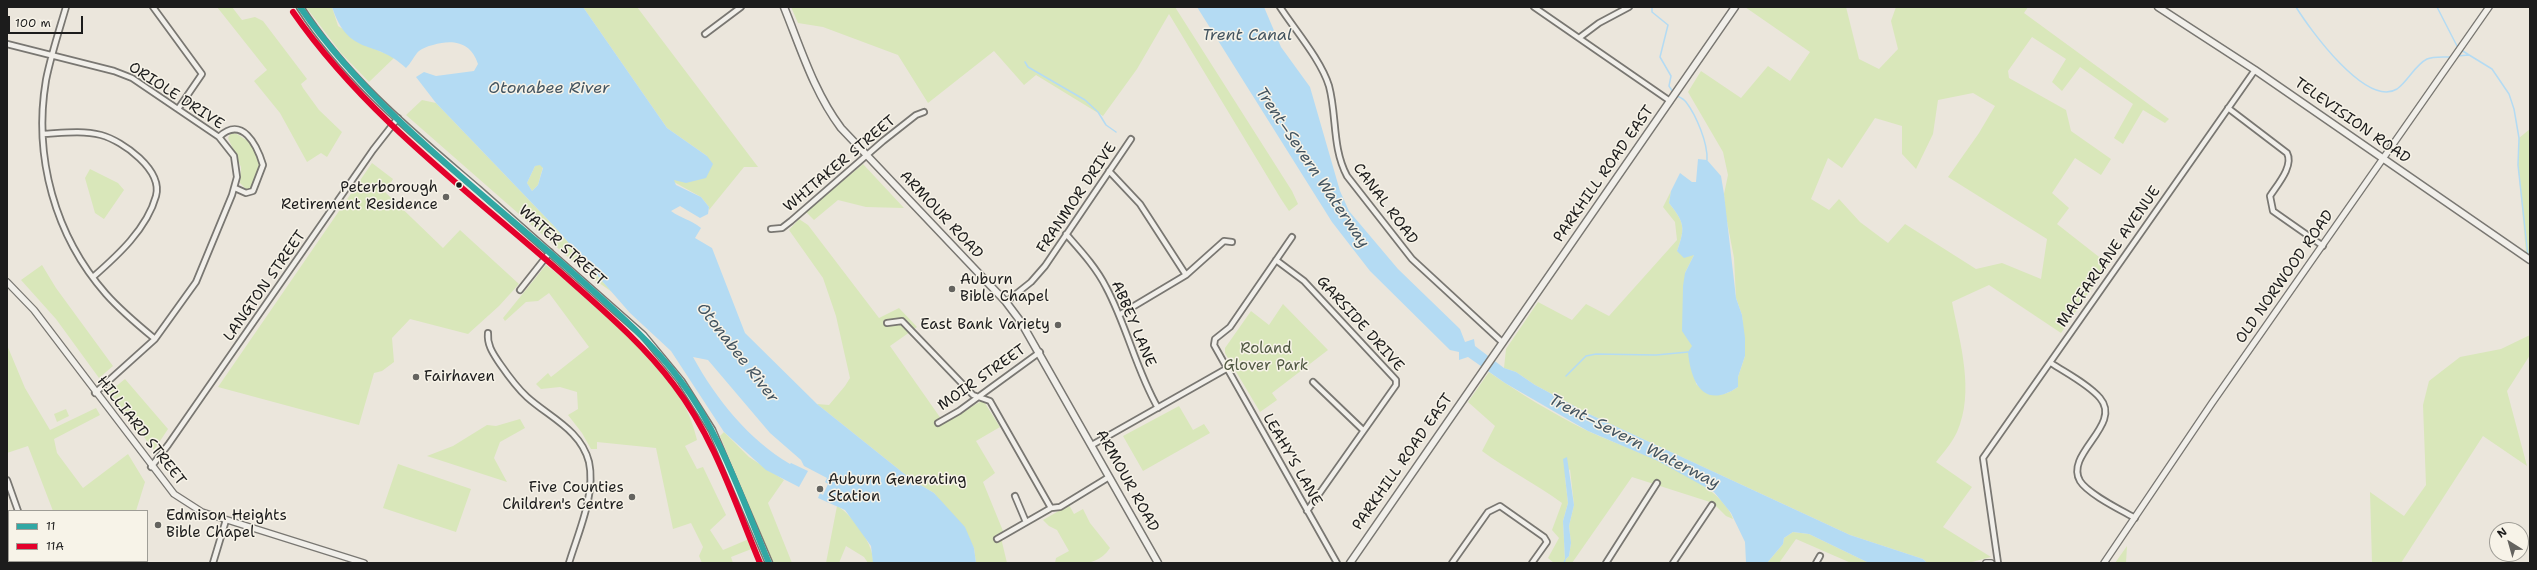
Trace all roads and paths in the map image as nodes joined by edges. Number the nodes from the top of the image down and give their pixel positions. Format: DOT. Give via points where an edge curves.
graph roads {
  1 [pos="66,7"];
  2 [pos="153,7"];
  3 [pos="300,7"];
  4 [pos="740,7"];
  5 [pos="784,7"];
  6 [pos="1280,7"];
  7 [pos="1534,7"];
  8 [pos="1629,7"];
  9 [pos="1735,7"];
  10 [pos="2158,7"];
  11 [pos="2489,7"];
  12 [pos="705,34"];
  13 [pos="1579,38"];
  14 [pos="7,44"];
  15 [pos="52,55"];
  16 [pos="2255,70"];
  17 [pos="1670,101"];
  18 [pos="2228,108"];
  19 [pos="178,109"];
  20 [pos="924,112"];
  21 [pos="398,118"];
  22 [pos="43,134"];
  23 [pos="219,137"];
  24 [pos="1132,139"];
  25 [pos="867,156"];
  26 [pos="2383,158"];
  27 [pos="1109,171"];
  28 [pos="235,188"];
  29 [pos="771,229"];
  30 [pos="1066,234"];
  31 [pos="1292,237"];
  32 [pos="1232,242"];
  33 [pos="2322,246"];
  34 [pos="550,252"];
  35 [pos="1276,260"];
  36 [pos="2530,260"];
  37 [pos="1186,275"];
  38 [pos="93,277"];
  39 [pos="7,282"];
  40 [pos="520,290"];
  41 [pos="1006,302"];
  42 [pos="1119,315"];
  43 [pos="887,324"];
  44 [pos="488,333"];
  45 [pos="155,339"];
  46 [pos="1502,342"];
  47 [pos="1040,352"];
  48 [pos="2051,363"];
  49 [pos="1226,369"];
  50 [pos="1313,382"];
  51 [pos="95,393"];
  52 [pos="980,396"];
  53 [pos="1158,408"];
  54 [pos="938,423"];
  55 [pos="1363,430"];
  56 [pos="1092,445"];
  57 [pos="151,467"];
  58 [pos="1109,477"];
  59 [pos="7,480"];
  60 [pos="1657,482"];
  61 [pos="1015,496"];
  62 [pos="1712,505"];
  63 [pos="1051,508"];
  64 [pos="18,510"];
  65 [pos="1307,511"];
  66 [pos="2135,518"];
  67 [pos="226,520"];
  68 [pos="1026,522"];
  69 [pos="997,539"];
  70 [pos="1820,556"];
  71 [pos="1608,562"];
  72 [pos="213,563"];
  73 [pos="364,563"];
  74 [pos="569,563"];
  75 [pos="769,563"];
  76 [pos="1158,563"];
  77 [pos="1337,563"];
  78 [pos="1350,563"];
  79 [pos="1452,563"];
  80 [pos="1532,563"];
  81 [pos="1673,563"];
  82 [pos="1816,563"];
  83 [pos="1986,563"];
  84 [pos="1991,563"];
  85 [pos="1998,563"];
  86 [pos="2104,563"];
  1 -- 15 [label="street"];
  2 -- 19 [label="street" via="202,74"];
  3 -- 21 [label="main road, WATER STREET" via="319,38"];
  4 -- 12 [label="street"];
  5 -- 25 [label="main road, ARMOUR ROAD" via="827,109"];
  6 -- 46 [label="street, CANAL ROAD" via="1314,58 1328,86 1339,162 1347,176 1412,259"];
  7 -- 13 [label="street"];
  8 -- 13 [label="street" via="1599,23"];
  9 -- 17 [label="main road, PARKHILL ROAD EAST"];
  10 -- 16 [label="main road, TELEVISION ROAD"];
  11 -- 26 [label="street, OLD NORWOOD ROAD"];
  13 -- 17 [label="street"];
  14 -- 15 [label="street, ORIOLE DRIVE"];
  15 -- 19 [label="street, ORIOLE DRIVE" via="132,78"];
  15 -- 22 [label="street" via="44,101"];
  16 -- 18 [label="street, MACFARLANE AVENUE"];
  16 -- 26 [label="main road, TELEVISION ROAD"];
  17 -- 46 [label="main road, PARKHILL ROAD EAST"];
  18 -- 33 [label="street" via="2288,153 2288,167 2270,196 2271,207"];
  18 -- 48 [label="street, MACFARLANE AVENUE"];
  19 -- 23 [label="street, ORIOLE DRIVE"];
  20 -- 25 [label="street, WHITAKER STREET" via="916,115"];
  21 -- 34 [label="main road, WATER STREET"];
  21 -- 57 [label="street, LANGTON STREET"];
  22 -- 38 [label="street" via="52,197 68,238"];
  22 -- 38 [label="street" via="85,133 102,136 147,165 157,183 156,196 133,237 124,250"];
  23 -- 28 [label="street, ORIOLE DRIVE" via="229,147 237,166"];
  23 -- 28 [label="street" via="226,130 233,128 244,132 254,142 263,165 253,191 246,193"];
  24 -- 27 [label="street, FRANMOR DRIVE"];
  25 -- 29 [label="street, WHITAKER STREET" via="791,222 782,228"];
  25 -- 41 [label="main road, ARMOUR ROAD"];
  26 -- 33 [label="street, OLD NORWOOD ROAD"];
  26 -- 36 [label="main road, TELEVISION ROAD"];
  27 -- 30 [label="street, FRANMOR DRIVE"];
  27 -- 37 [label="street" via="1140,204"];
  28 -- 45 [label="street, ORIOLE DRIVE" via="196,282"];
  30 -- 41 [label="street, FRANMOR DRIVE" via="1045,266"];
  30 -- 42 [label="street, ABBEY LANE" via="1106,286"];
  31 -- 35 [label="street"];
  32 -- 37 [label="street" via="1224,241"];
  33 -- 66 [label="street, OLD NORWOOD ROAD"];
  34 -- 40 [label="street"];
  34 -- 75 [label="main road, WATER STREET" via="643,335 681,381 712,430"];
  35 -- 49 [label="street, LEAHY'S LANE" via="1230,327 1215,338 1215,348"];
  35 -- 55 [label="street, GARSIDE DRIVE" via="1304,281 1396,380 1396,385"];
  37 -- 42 [label="street"];
  38 -- 45 [label="street" via="124,312"];
  39 -- 51 [label="street, HILLIARD STREET" via="37,314"];
  41 -- 47 [label="main road, ARMOUR ROAD"];
  42 -- 53 [label="street, ABBEY LANE" via="1135,351 1146,386"];
  43 -- 52 [label="street" via="902,321 973,395"];
  44 -- 74 [label="street" via="487,341 492,352 517,387 562,422 579,443 589,462 590,488"];
  45 -- 51 [label="street, ORIOLE DRIVE"];
  46 -- 78 [label="main road, PARKHILL ROAD EAST"];
  47 -- 52 [label="street, MOIR STREET"];
  47 -- 56 [label="main road, ARMOUR ROAD"];
  48 -- 66 [label="street" via="2101,399 2105,413 2103,423 2082,455 2077,470 2080,480"];
  48 -- 85 [label="street, MACFARLANE AVENUE" via="1983,458"];
  49 -- 53 [label="street"];
  49 -- 65 [label="street, LEAHY'S LANE"];
  50 -- 55 [label="street"];
  51 -- 57 [label="street, HILLIARD STREET"];
  52 -- 54 [label="street, MOIR STREET"];
  52 -- 63 [label="street" via="990,401"];
  53 -- 56 [label="street"];
  55 -- 65 [label="street, GARSIDE DRIVE"];
  56 -- 58 [label="main road, ARMOUR ROAD"];
  57 -- 67 [label="street, HILLIARD STREET" via="174,494 188,505"];
  58 -- 63 [label="street" via="1060,507"];
  58 -- 76 [label="main road, ARMOUR ROAD"];
  59 -- 64 [label="street"];
  60 -- 71 [label="street"];
  61 -- 68 [label="street"];
  62 -- 81 [label="street"];
  63 -- 68 [label="street"];
  65 -- 77 [label="street, LEAHY'S LANE"];
  66 -- 86 [label="street, OLD NORWOOD ROAD"];
  67 -- 72 [label="street"];
  67 -- 73 [label="street, HILLIARD STREET"];
  68 -- 69 [label="street"];
  70 -- 82 [label="street"];
  79 -- 80 [label="street" via="1488,512 1500,506 1544,536 1547,542"];
  83 -- 84 [label="street"];
}
